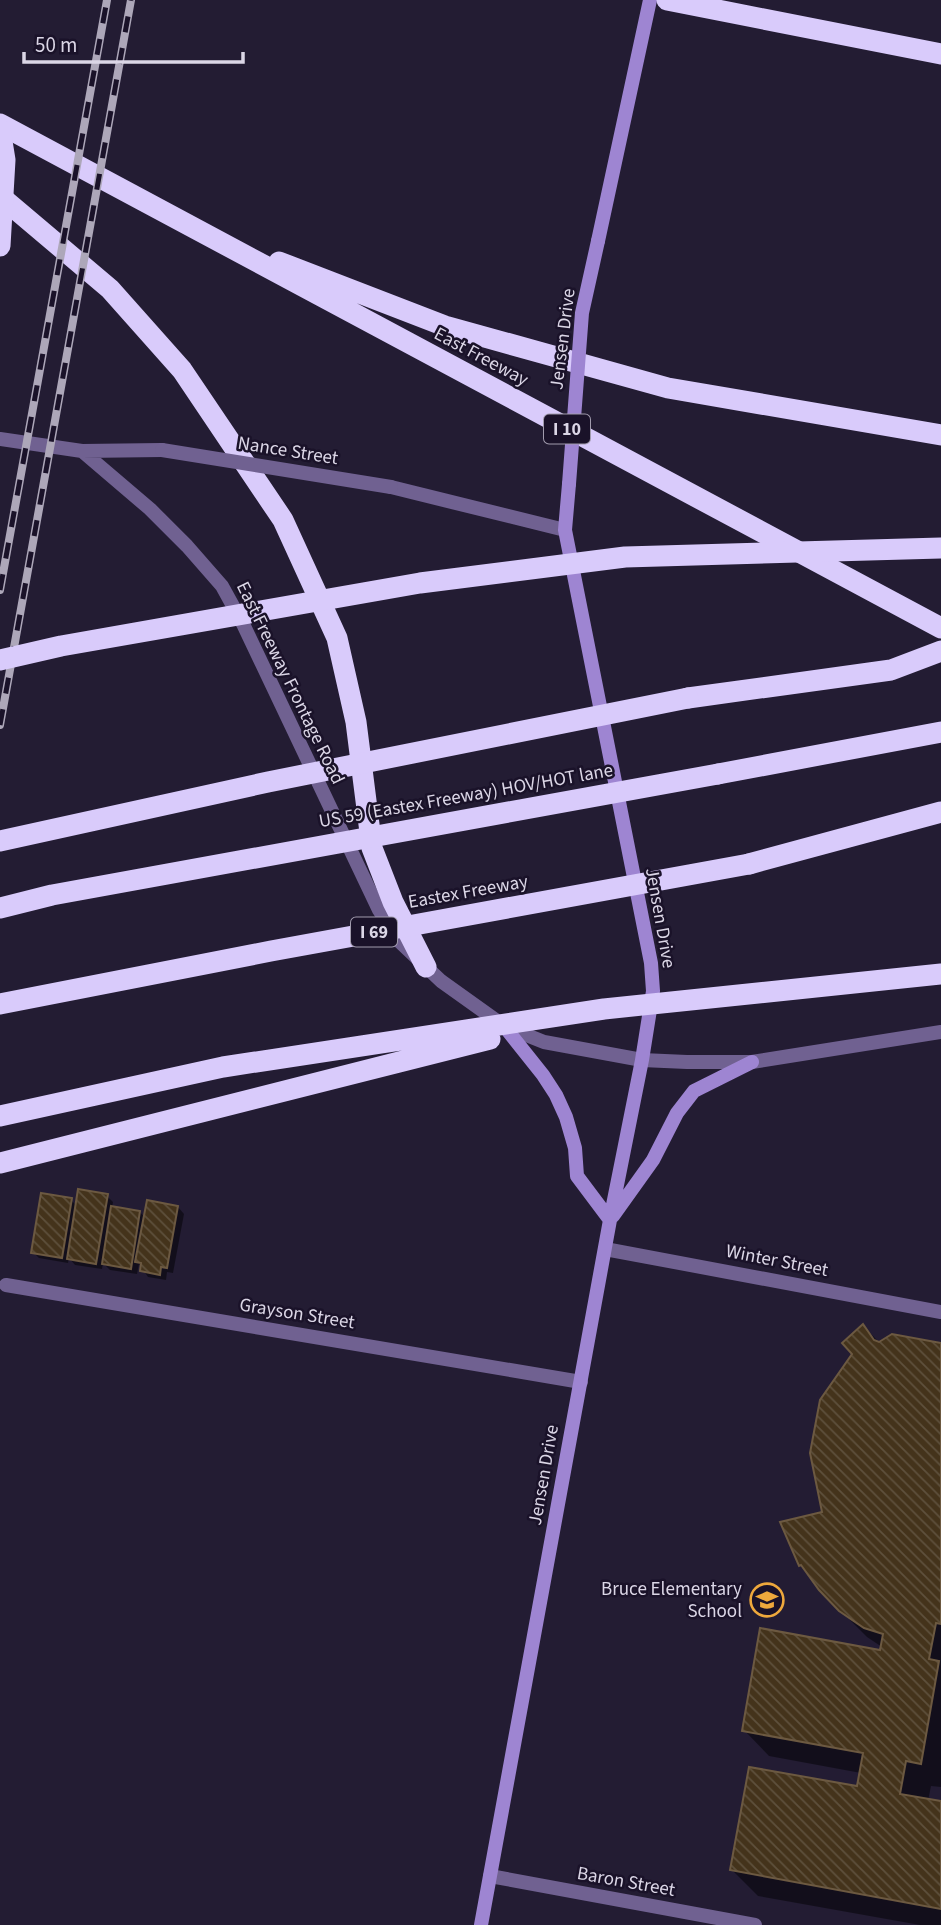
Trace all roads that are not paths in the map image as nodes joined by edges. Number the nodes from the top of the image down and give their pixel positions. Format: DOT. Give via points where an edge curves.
graph roads {
  1 [pos="650,0"];
  2 [pos="667,0"];
  3 [pos="941,54"];
  4 [pos="0,127"];
  5 [pos="0,196"];
  6 [pos="192,229"];
  7 [pos="0,246"];
  8 [pos="941,435"];
  9 [pos="0,439"];
  10 [pos="82,451"];
  11 [pos="565,530"];
  12 [pos="941,548"];
  13 [pos="941,628"];
  14 [pos="941,651"];
  15 [pos="0,660"];
  16 [pos="941,732"];
  17 [pos="941,811"];
  18 [pos="0,841"];
  19 [pos="0,908"];
  20 [pos="426,967"];
  21 [pos="941,974"];
  22 [pos="0,1004"];
  23 [pos="604,1009"];
  24 [pos="505,1026"];
  25 [pos="941,1032"];
  26 [pos="642,1060"];
  27 [pos="752,1062"];
  28 [pos="0,1116"];
  29 [pos="0,1163"];
  30 [pos="610,1220"];
  31 [pos="605,1249"];
  32 [pos="6,1285"];
  33 [pos="941,1312"];
  34 [pos="581,1382"];
  35 [pos="490,1876"];
  36 [pos="481,1925"];
  37 [pos="755,1925"];
  1 -- 11 [label="main road, Jensen Drive, bridge" via="582,313"];
  2 -- 3 [label="highway"];
  4 -- 6 [label="highway, East Freeway / I 10"];
  4 -- 7 [label="highway, bridge" via="5,160"];
  5 -- 20 [label="highway" via="110,289 182,370 283,520 337,638 356,722 372,848"];
  6 -- 8 [label="highway" via="445,326 668,388"];
  6 -- 13 [label="highway, East Freeway / I 10"];
  9 -- 10 [label="street, Nance Street"];
  10 -- 11 [label="street, Nance Street, bridge" via="162,450 391,487"];
  10 -- 20 [label="street, East Freeway Frontage Road" via="150,509 222,586 379,911 400,942"];
  11 -- 26 [label="main road, Jensen Drive" via="651,963 653,991"];
  12 -- 15 [label="highway, bridge" via="625,557 420,583"];
  14 -- 18 [label="highway, bridge" via="891,670 688,698"];
  16 -- 19 [label="highway, US 59 (Eastex Freeway) HOV/HOT lane, bridge"];
  17 -- 22 [label="highway, Eastex Freeway / I 69, bridge" via="749,864"];
  20 -- 24 [label="street, East Freeway Frontage Road"];
  21 -- 23 [label="highway, bridge"];
  23 -- 28 [label="highway, bridge" via="223,1067"];
  23 -- 29 [label="highway, bridge"];
  24 -- 26 [label="street, East Freeway Frontage Road" via="544,1042"];
  24 -- 30 [label="main road" via="556,1096 575,1149 577,1176"];
  25 -- 27 [label="street, East Freeway Frontage Road"];
  26 -- 27 [label="street, East Freeway Frontage Road"];
  26 -- 30 [label="main road, Jensen Drive"];
  27 -- 30 [label="main road" via="694,1091"];
  30 -- 31 [label="main road, Jensen Drive"];
  31 -- 33 [label="street, Winter Street"];
  31 -- 34 [label="main road, Jensen Drive"];
  32 -- 34 [label="street, Grayson Street"];
  34 -- 35 [label="main road, Jensen Drive"];
  35 -- 36 [label="main road, Jensen Drive"];
  35 -- 37 [label="street, Baron Street"];
}
